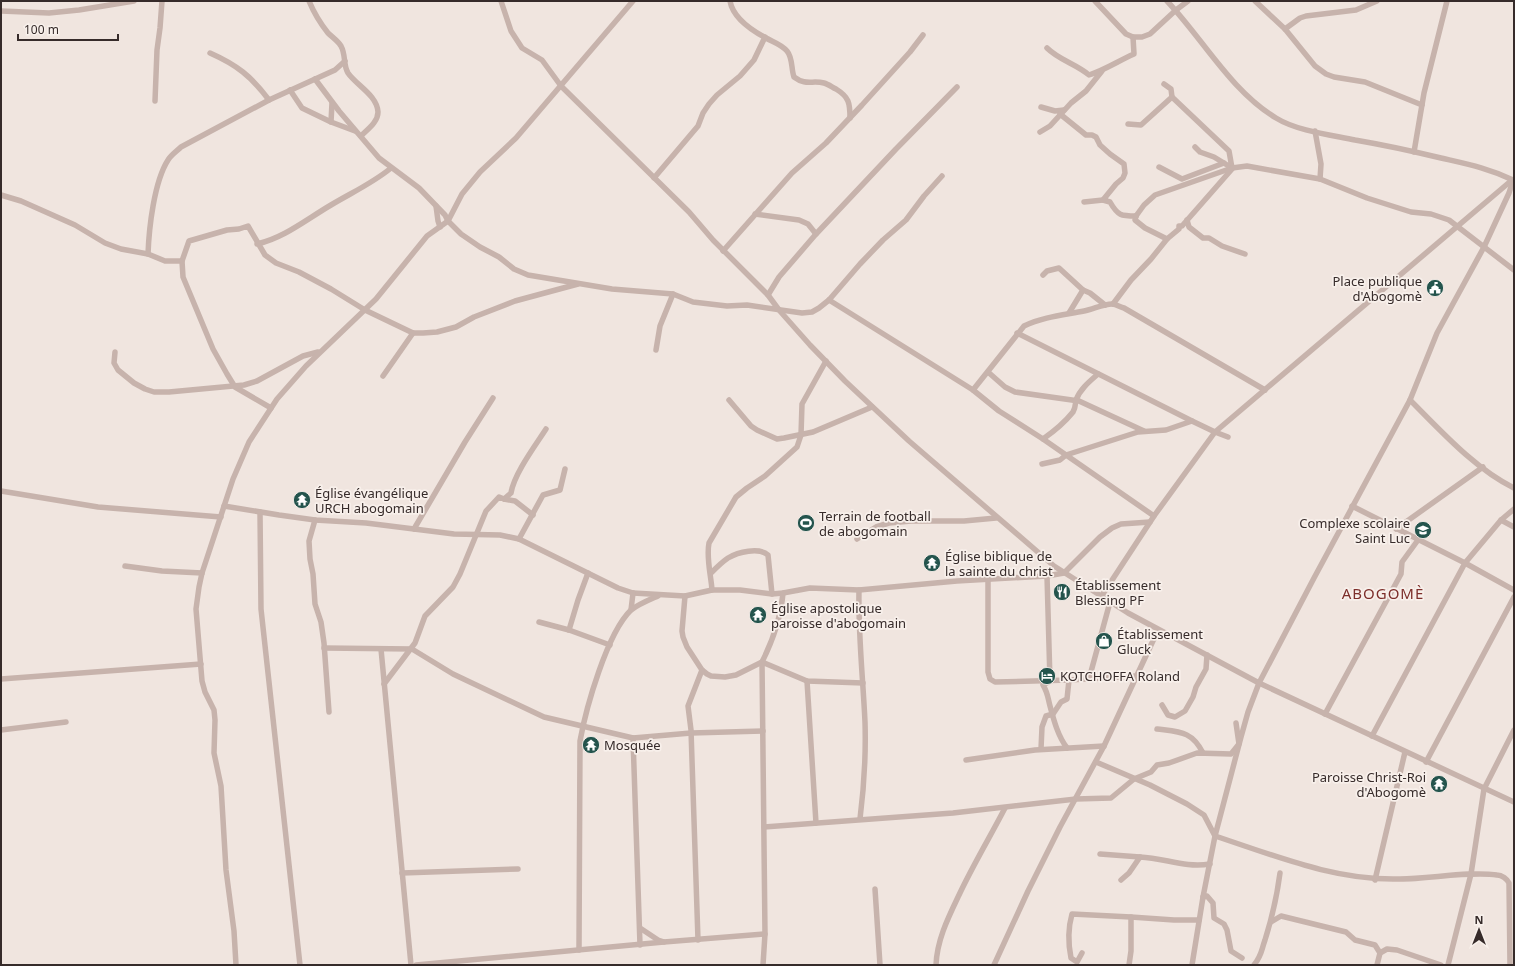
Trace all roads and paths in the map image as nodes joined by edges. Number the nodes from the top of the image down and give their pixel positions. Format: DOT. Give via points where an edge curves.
graph roads {
  1 [pos="134,1"];
  2 [pos="162,1"];
  3 [pos="309,1"];
  4 [pos="501,1"];
  5 [pos="633,1"];
  6 [pos="730,1"];
  7 [pos="1095,1"];
  8 [pos="1167,1"];
  9 [pos="1188,1"];
  10 [pos="1256,1"];
  11 [pos="1377,1"];
  12 [pos="1447,1"];
  13 [pos="1176,10"];
  14 [pos="1,11"];
  15 [pos="1285,29"];
  16 [pos="923,35"];
  17 [pos="765,37"];
  18 [pos="1133,37"];
  19 [pos="1047,48"];
  20 [pos="210,53"];
  21 [pos="345,61"];
  22 [pos="1102,70"];
  23 [pos="315,79"];
  24 [pos="1164,84"];
  25 [pos="561,86"];
  26 [pos="957,87"];
  27 [pos="290,90"];
  28 [pos="1172,97"];
  29 [pos="269,100"];
  30 [pos="155,102"];
  31 [pos="332,102"];
  32 [pos="1422,105"];
  33 [pos="1041,106"];
  34 [pos="1062,112"];
  35 [pos="850,118"];
  36 [pos="331,122"];
  37 [pos="1128,124"];
  38 [pos="356,131"];
  39 [pos="1315,131"];
  40 [pos="1040,132"];
  41 [pos="361,136"];
  42 [pos="1195,147"];
  43 [pos="1414,152"];
  44 [pos="1224,163"];
  45 [pos="1159,167"];
  46 [pos="392,168"];
  47 [pos="1232,168"];
  48 [pos="942,176"];
  49 [pos="654,178"];
  50 [pos="1320,179"];
  51 [pos="1513,179"];
  52 [pos="1,195"];
  53 [pos="1103,200"];
  54 [pos="1084,202"];
  55 [pos="436,206"];
  56 [pos="755,214"];
  57 [pos="1136,216"];
  58 [pos="1187,220"];
  59 [pos="448,221"];
  60 [pos="440,227"];
  61 [pos="1458,227"];
  62 [pos="816,234"];
  63 [pos="1167,239"];
  64 [pos="257,244"];
  65 [pos="1484,247"];
  66 [pos="723,251"];
  67 [pos="148,254"];
  68 [pos="1245,254"];
  69 [pos="182,260"];
  70 [pos="1514,270"];
  71 [pos="1043,275"];
  72 [pos="580,284"];
  73 [pos="1083,290"];
  74 [pos="673,294"];
  75 [pos="768,295"];
  76 [pos="829,300"];
  77 [pos="1113,304"];
  78 [pos="1105,305"];
  79 [pos="365,310"];
  80 [pos="779,310"];
  81 [pos="1068,313"];
  82 [pos="413,332"];
  83 [pos="1017,333"];
  84 [pos="656,350"];
  85 [pos="320,351"];
  86 [pos="115,352"];
  87 [pos="826,361"];
  88 [pos="988,372"];
  89 [pos="1098,374"];
  90 [pos="383,376"];
  91 [pos="235,387"];
  92 [pos="973,390"];
  93 [pos="1265,390"];
  94 [pos="493,398"];
  95 [pos="729,400"];
  96 [pos="1410,400"];
  97 [pos="1076,401"];
  98 [pos="872,407"];
  99 [pos="271,408"];
  100 [pos="1192,421"];
  101 [pos="546,429"];
  102 [pos="1144,431"];
  103 [pos="1215,432"];
  104 [pos="801,435"];
  105 [pos="1228,437"];
  106 [pos="1043,439"];
  107 [pos="1066,455"];
  108 [pos="1042,464"];
  109 [pos="1483,467"];
  110 [pos="565,469"];
  111 [pos="1514,488"];
  112 [pos="1,491"];
  113 [pos="504,499"];
  114 [pos="224,506"];
  115 [pos="1352,506"];
  116 [pos="1514,510"];
  117 [pos="260,512"];
  118 [pos="533,515"];
  119 [pos="1154,516"];
  120 [pos="221,517"];
  121 [pos="996,518"];
  122 [pos="315,520"];
  123 [pos="1501,520"];
  124 [pos="1150,522"];
  125 [pos="1514,527"];
  126 [pos="414,529"];
  127 [pos="1396,529"];
  128 [pos="476,534"];
  129 [pos="519,539"];
  130 [pos="857,539"];
  131 [pos="1418,540"];
  132 [pos="1465,563"];
  133 [pos="125,566"];
  134 [pos="202,573"];
  135 [pos="588,573"];
  136 [pos="711,573"];
  137 [pos="1064,573"];
  138 [pos="1047,576"];
  139 [pos="988,579"];
  140 [pos="712,590"];
  141 [pos="859,590"];
  142 [pos="1514,590"];
  143 [pos="633,593"];
  144 [pos="783,593"];
  145 [pos="772,594"];
  146 [pos="660,595"];
  147 [pos="685,596"];
  148 [pos="1101,597"];
  149 [pos="1514,597"];
  150 [pos="1110,602"];
  151 [pos="631,610"];
  152 [pos="539,622"];
  153 [pos="569,630"];
  154 [pos="1158,630"];
  155 [pos="610,645"];
  156 [pos="324,648"];
  157 [pos="381,649"];
  158 [pos="412,649"];
  159 [pos="1207,655"];
  160 [pos="762,662"];
  161 [pos="201,664"];
  162 [pos="702,670"];
  163 [pos="1137,676"];
  164 [pos="1,679"];
  165 [pos="1089,679"];
  166 [pos="1069,680"];
  167 [pos="807,681"];
  168 [pos="1050,681"];
  169 [pos="863,683"];
  170 [pos="1259,683"];
  171 [pos="384,684"];
  172 [pos="1162,705"];
  173 [pos="329,712"];
  174 [pos="1053,714"];
  175 [pos="1325,714"];
  176 [pos="66,722"];
  177 [pos="1236,723"];
  178 [pos="582,727"];
  179 [pos="1157,729"];
  180 [pos="1,730"];
  181 [pos="763,731"];
  182 [pos="1514,731"];
  183 [pos="691,733"];
  184 [pos="1372,736"];
  185 [pos="633,738"];
  186 [pos="1239,744"];
  187 [pos="1104,746"];
  188 [pos="1066,748"];
  189 [pos="1041,749"];
  190 [pos="1405,752"];
  191 [pos="1203,753"];
  192 [pos="966,760"];
  193 [pos="1096,762"];
  194 [pos="1426,762"];
  195 [pos="1134,779"];
  196 [pos="1484,789"];
  197 [pos="1076,799"];
  198 [pos="1514,802"];
  199 [pos="1005,808"];
  200 [pos="860,819"];
  201 [pos="816,823"];
  202 [pos="764,827"];
  203 [pos="1215,836"];
  204 [pos="1100,854"];
  205 [pos="1140,857"];
  206 [pos="1210,864"];
  207 [pos="518,869"];
  208 [pos="402,873"];
  209 [pos="1280,873"];
  210 [pos="1471,874"];
  211 [pos="1121,880"];
  212 [pos="1375,880"];
  213 [pos="875,889"];
  214 [pos="1203,897"];
  215 [pos="1131,917"];
  216 [pos="1199,920"];
  217 [pos="1271,922"];
  218 [pos="640,928"];
  219 [pos="765,934"];
  220 [pos="698,940"];
  221 [pos="664,942"];
  222 [pos="640,945"];
  223 [pos="579,950"];
  224 [pos="1082,953"];
  225 [pos="1380,953"];
  226 [pos="1242,958"];
  227 [pos="236,965"];
  228 [pos="300,965"];
  229 [pos="411,965"];
  230 [pos="416,965"];
  231 [pos="763,965"];
  232 [pos="880,965"];
  233 [pos="936,965"];
  234 [pos="994,965"];
  235 [pos="1129,965"];
  236 [pos="1192,965"];
  237 [pos="1254,965"];
  238 [pos="1377,965"];
  239 [pos="1441,965"];
  240 [pos="1448,965"];
  241 [pos="1510,965"];
  1 -- 14 [label="street" via="49,13"];
  2 -- 30 [label="street"];
  3 -- 21 [label="street" via="316,17 340,45"];
  4 -- 25 [label="street" via="511,31 522,48 542,60"];
  5 -- 25 [label="street"];
  6 -- 17 [label="street" via="742,23"];
  7 -- 18 [label="street" via="1126,34"];
  8 -- 13 [label="street"];
  9 -- 13 [label="street"];
  10 -- 15 [label="street"];
  11 -- 15 [label="street" via="1356,10 1306,16"];
  12 -- 32 [label="street"];
  13 -- 18 [label="street" via="1150,34"];
  13 -- 39 [label="street" via="1254,102 1277,119"];
  15 -- 32 [label="street" via="1315,66 1326,74 1365,82"];
  16 -- 35 [label="street"];
  17 -- 35 [label="street" via="783,46 788,53 794,77 806,83 825,83 842,92 848,99"];
  17 -- 49 [label="street" via="754,60 709,104 698,126"];
  18 -- 22 [label="street" via="1134,54"];
  19 -- 22 [label="street" via="1055,56 1089,75"];
  20 -- 29 [label="street" via="242,71 256,83"];
  21 -- 23 [label="street" via="335,70"];
  21 -- 41 [label="street" via="349,73 366,90 377,108 377,118"];
  22 -- 34 [label="street" via="1086,91"];
  23 -- 27 [label="street"];
  23 -- 31 [label="street"];
  24 -- 28 [label="street" via="1171,89"];
  25 -- 49 [label="street"];
  25 -- 59 [label="street" via="516,138 480,172 462,194"];
  26 -- 62 [label="street"];
  27 -- 29 [label="street"];
  27 -- 36 [label="street" via="302,108"];
  28 -- 37 [label="street" via="1141,125"];
  28 -- 47 [label="street" via="1229,151"];
  29 -- 67 [label="street" via="181,147 169,158 156,189"];
  31 -- 36 [label="street"];
  31 -- 38 [label="street"];
  32 -- 43 [label="street"];
  33 -- 34 [label="street"];
  34 -- 40 [label="street" via="1050,126"];
  34 -- 53 [label="street" via="1086,135 1096,137 1100,145 1124,164 1123,178"];
  35 -- 56 [label="street"];
  36 -- 38 [label="street"];
  38 -- 41 [label="street"];
  39 -- 43 [label="street"];
  39 -- 50 [label="street" via="1321,164"];
  41 -- 46 [label="street" via="379,158"];
  42 -- 44 [label="street"];
  43 -- 51 [label="street" via="1492,170"];
  44 -- 45 [label="street" via="1182,179"];
  44 -- 47 [label="street"];
  46 -- 55 [label="street" via="419,188"];
  46 -- 64 [label="street" via="283,234"];
  47 -- 50 [label="street" via="1247,166"];
  47 -- 57 [label="street" via="1155,195"];
  47 -- 58 [label="street"];
  48 -- 76 [label="street" via="906,220 864,259"];
  49 -- 66 [label="street" via="689,212"];
  50 -- 61 [label="street" via="1411,212 1440,216"];
  51 -- 61 [label="street"];
  51 -- 65 [label="street" via="1510,193"];
  52 -- 67 [label="street" via="75,225 105,244"];
  53 -- 54 [label="street"];
  53 -- 57 [label="street" via="1110,202 1116,212 1123,216"];
  55 -- 59 [label="street"];
  55 -- 60 [label="street"];
  56 -- 62 [label="street" via="799,220 808,224"];
  56 -- 66 [label="street"];
  57 -- 63 [label="street" via="1135,220 1145,228"];
  58 -- 63 [label="street"];
  58 -- 68 [label="street" via="1189,227 1203,238 1209,238 1222,246"];
  59 -- 60 [label="street"];
  59 -- 72 [label="street" via="460,234 514,269 528,275"];
  60 -- 79 [label="street" via="417,247 404,266"];
  61 -- 65 [label="street"];
  61 -- 93 [label="street"];
  62 -- 75 [label="street" via="779,277"];
  63 -- 77 [label="street"];
  64 -- 69 [label="street" via="248,226 227,230 189,241"];
  64 -- 79 [label="street" via="265,255 276,263 331,289"];
  65 -- 70 [label="street"];
  65 -- 96 [label="street" via="1437,333"];
  66 -- 75 [label="street"];
  67 -- 69 [label="street" via="165,260"];
  69 -- 91 [label="street" via="183,277 213,349"];
  71 -- 73 [label="street" via="1047,271 1059,268"];
  72 -- 74 [label="street"];
  72 -- 82 [label="street" via="515,300 456,327 437,332"];
  73 -- 78 [label="street"];
  73 -- 81 [label="street"];
  74 -- 80 [label="street" via="693,302 727,306 747,305"];
  74 -- 84 [label="street" via="660,326"];
  75 -- 80 [label="street"];
  76 -- 80 [label="street" via="812,312"];
  76 -- 92 [label="street"];
  77 -- 78 [label="street"];
  77 -- 93 [label="street"];
  78 -- 81 [label="street"];
  79 -- 82 [label="street"];
  79 -- 85 [label="street"];
  80 -- 87 [label="street"];
  81 -- 83 [label="street" via="1032,322"];
  82 -- 90 [label="street"];
  83 -- 88 [label="street"];
  83 -- 89 [label="street"];
  85 -- 91 [label="street" via="303,356 256,381"];
  85 -- 99 [label="street"];
  86 -- 91 [label="street" via="114,363 118,370 134,383 154,392"];
  87 -- 98 [label="street"];
  87 -- 104 [label="street" via="802,404"];
  88 -- 92 [label="street"];
  88 -- 97 [label="street" via="1015,392"];
  89 -- 97 [label="street" via="1081,390"];
  89 -- 100 [label="street"];
  91 -- 99 [label="street"];
  92 -- 106 [label="street" via="999,411"];
  93 -- 103 [label="street"];
  94 -- 126 [label="street"];
  95 -- 104 [label="street" via="756,430 777,439"];
  96 -- 109 [label="street" via="1448,439"];
  96 -- 115 [label="street"];
  97 -- 102 [label="street"];
  97 -- 106 [label="street" via="1072,412"];
  98 -- 104 [label="street"];
  98 -- 121 [label="street"];
  99 -- 114 [label="street" via="249,442"];
  100 -- 102 [label="street" via="1166,430"];
  100 -- 103 [label="street"];
  101 -- 113 [label="street" via="512,487 511,493"];
  102 -- 107 [label="street"];
  103 -- 105 [label="street"];
  103 -- 119 [label="street"];
  104 -- 136 [label="street" via="797,447 789,456 736,498 709,543"];
  106 -- 107 [label="street"];
  107 -- 108 [label="street" via="1060,460"];
  107 -- 119 [label="street"];
  109 -- 111 [label="street" via="1503,483"];
  109 -- 127 [label="street"];
  110 -- 118 [label="street" via="560,490 543,495"];
  112 -- 120 [label="street" via="98,507"];
  113 -- 118 [label="street" via="516,501"];
  113 -- 128 [label="street" via="499,497 486,511"];
  114 -- 117 [label="street"];
  114 -- 120 [label="street"];
  115 -- 127 [label="street"];
  115 -- 170 [label="street"];
  116 -- 123 [label="street"];
  117 -- 122 [label="street"];
  117 -- 228 [label="street" via="261,609"];
  118 -- 129 [label="street"];
  119 -- 124 [label="street"];
  120 -- 134 [label="street"];
  121 -- 130 [label="street" via="889,523 876,527"];
  121 -- 137 [label="street"];
  122 -- 126 [label="street"];
  122 -- 156 [label="street" via="309,541 310,558"];
  123 -- 125 [label="street"];
  123 -- 132 [label="street"];
  124 -- 137 [label="street" via="1121,524 1112,528"];
  124 -- 148 [label="street"];
  126 -- 128 [label="street"];
  127 -- 131 [label="street"];
  128 -- 129 [label="street"];
  128 -- 158 [label="street" via="453,587 425,616"];
  129 -- 135 [label="street"];
  131 -- 132 [label="street"];
  131 -- 175 [label="street" via="1402,562 1401,574"];
  132 -- 142 [label="street"];
  132 -- 184 [label="street"];
  133 -- 134 [label="street"];
  134 -- 161 [label="street" via="196,609"];
  135 -- 143 [label="street"];
  135 -- 153 [label="street"];
  136 -- 140 [label="street"];
  136 -- 145 [label="street" via="729,558 740,553 765,552 769,560"];
  137 -- 138 [label="street"];
  137 -- 148 [label="street"];
  138 -- 139 [label="street"];
  138 -- 168 [label="street"];
  139 -- 141 [label="street"];
  139 -- 168 [label="street" via="990,679 995,682"];
  140 -- 145 [label="street"];
  140 -- 147 [label="street"];
  141 -- 144 [label="street" via="810,588"];
  141 -- 169 [label="street"];
  143 -- 146 [label="street"];
  143 -- 151 [label="street"];
  144 -- 145 [label="street"];
  144 -- 160 [label="street" via="777,628"];
  146 -- 147 [label="street"];
  146 -- 151 [label="street"];
  147 -- 162 [label="street" via="683,637 686,647"];
  148 -- 150 [label="street"];
  149 -- 194 [label="street"];
  150 -- 154 [label="street"];
  150 -- 165 [label="street"];
  151 -- 155 [label="street" via="617,629"];
  152 -- 153 [label="street"];
  153 -- 155 [label="street"];
  154 -- 159 [label="street"];
  154 -- 163 [label="street"];
  155 -- 178 [label="street"];
  156 -- 157 [label="street"];
  156 -- 173 [label="street"];
  157 -- 158 [label="street"];
  157 -- 171 [label="street"];
  158 -- 171 [label="street"];
  158 -- 178 [label="street" via="453,674 544,717"];
  159 -- 170 [label="street"];
  159 -- 172 [label="street" via="1206,669 1196,687 1194,697 1184,710 1175,717 1168,715"];
  160 -- 162 [label="street" via="736,675 725,677 711,676"];
  160 -- 167 [label="street"];
  160 -- 181 [label="street"];
  161 -- 164 [label="street"];
  161 -- 227 [label="street" via="205,692 215,715 214,752 220,786"];
  162 -- 183 [label="street" via="688,706"];
  163 -- 165 [label="street"];
  163 -- 187 [label="street"];
  165 -- 166 [label="street"];
  166 -- 168 [label="street"];
  166 -- 174 [label="street" via="1067,699 1061,702"];
  167 -- 169 [label="street"];
  167 -- 201 [label="street"];
  168 -- 174 [label="street" via="1043,686 1049,696"];
  169 -- 200 [label="street" via="865,773"];
  170 -- 175 [label="street"];
  170 -- 186 [label="street"];
  171 -- 208 [label="street"];
  174 -- 188 [label="street" via="1060,739"];
  174 -- 189 [label="street" via="1046,716 1042,727"];
  175 -- 184 [label="street"];
  176 -- 180 [label="street"];
  177 -- 186 [label="street"];
  178 -- 185 [label="street"];
  178 -- 223 [label="street"];
  179 -- 191 [label="street" via="1189,735"];
  181 -- 183 [label="street"];
  181 -- 202 [label="street"];
  182 -- 196 [label="street"];
  183 -- 185 [label="street"];
  183 -- 220 [label="street"];
  184 -- 190 [label="street"];
  185 -- 218 [label="street"];
  186 -- 191 [label="street" via="1231,754"];
  186 -- 203 [label="street"];
  187 -- 188 [label="street"];
  187 -- 193 [label="street"];
  188 -- 189 [label="street"];
  189 -- 192 [label="street"];
  190 -- 194 [label="street"];
  190 -- 212 [label="street"];
  191 -- 195 [label="street" via="1157,765 1151,772"];
  193 -- 195 [label="street"];
  193 -- 197 [label="street"];
  194 -- 196 [label="street"];
  195 -- 197 [label="street" via="1111,798"];
  195 -- 203 [label="street" via="1177,798 1204,814"];
  196 -- 198 [label="street"];
  196 -- 210 [label="street"];
  197 -- 199 [label="street"];
  197 -- 234 [label="street" via="1028,890"];
  199 -- 200 [label="street"];
  199 -- 233 [label="street" via="972,868 940,937"];
  200 -- 201 [label="street"];
  201 -- 202 [label="street"];
  202 -- 219 [label="street"];
  203 -- 206 [label="street"];
  203 -- 212 [label="street" via="1313,868"];
  204 -- 205 [label="street"];
  205 -- 206 [label="street" via="1153,857 1197,866"];
  205 -- 211 [label="street"];
  206 -- 214 [label="street"];
  207 -- 208 [label="street"];
  208 -- 229 [label="street"];
  209 -- 217 [label="street"];
  210 -- 212 [label="street"];
  210 -- 240 [label="street"];
  210 -- 241 [label="street" via="1498,875 1509,883"];
  213 -- 232 [label="street"];
  214 -- 216 [label="street"];
  214 -- 226 [label="street" via="1207,896 1213,903 1214,918 1224,924 1231,952"];
  215 -- 216 [label="street"];
  215 -- 224 [label="street" via="1072,914 1069,924 1071,958 1077,962"];
  215 -- 235 [label="street"];
  216 -- 236 [label="street"];
  217 -- 225 [label="street" via="1282,916 1346,932 1355,940 1375,945"];
  217 -- 237 [label="street" via="1261,956"];
  218 -- 221 [label="street"];
  218 -- 222 [label="street"];
  219 -- 220 [label="street"];
  219 -- 231 [label="street"];
  220 -- 221 [label="street"];
  221 -- 222 [label="street"];
  222 -- 223 [label="street"];
  223 -- 230 [label="street"];
  225 -- 238 [label="street"];
  225 -- 239 [label="street" via="1387,949 1397,950"];
}
